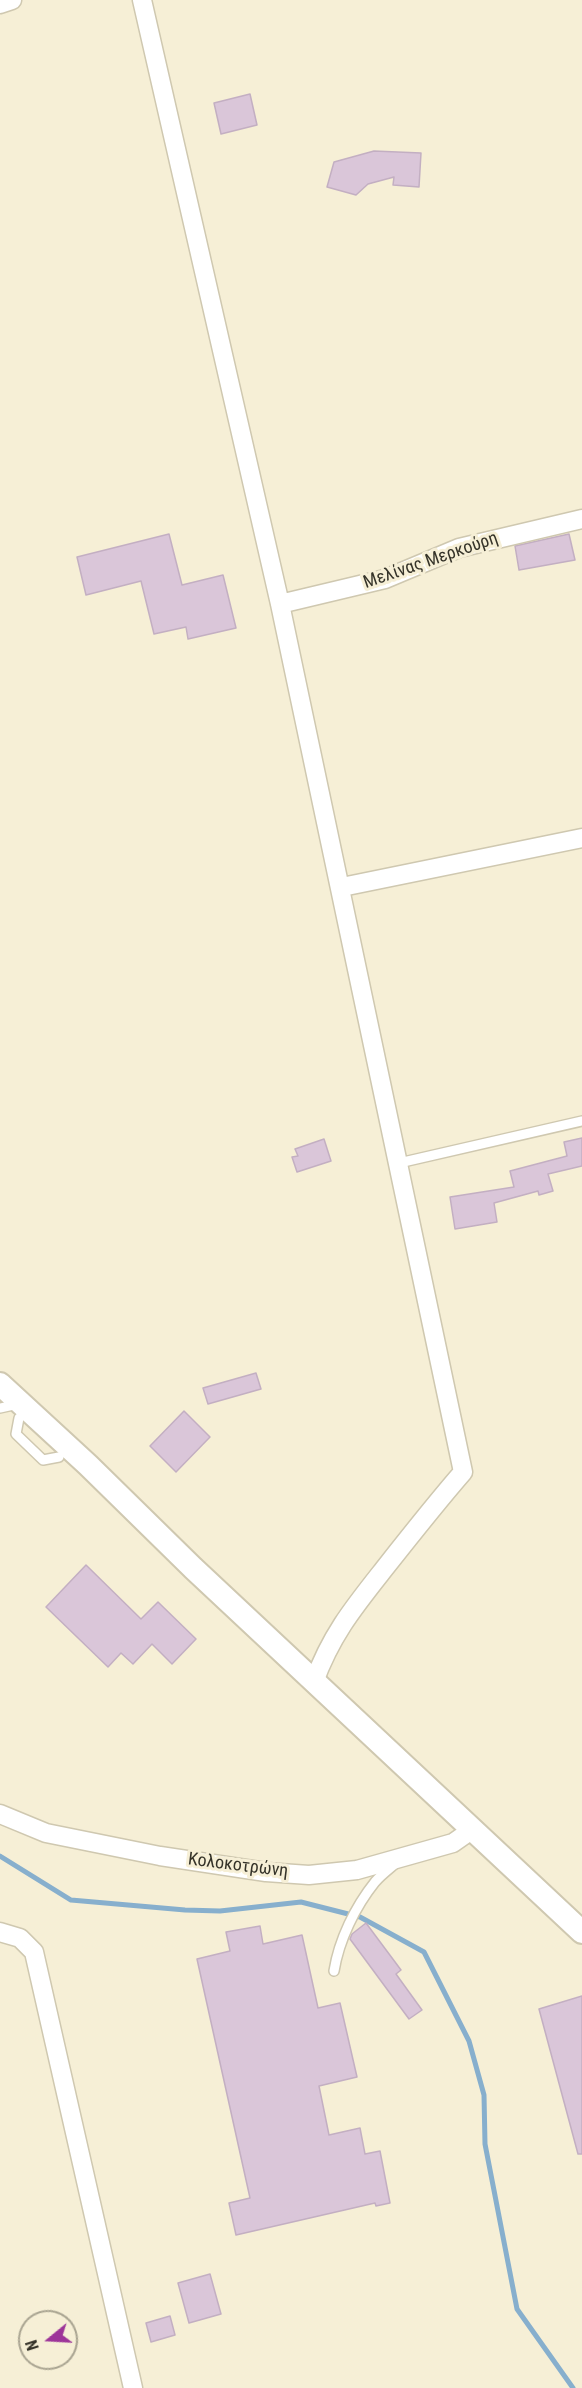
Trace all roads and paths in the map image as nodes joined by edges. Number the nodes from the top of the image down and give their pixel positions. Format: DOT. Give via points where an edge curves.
graph roads {
  1 [pos="12,0"];
  2 [pos="142,0"];
  3 [pos="0,4"];
  4 [pos="582,519"];
  5 [pos="280,604"];
  6 [pos="582,838"];
  7 [pos="342,887"];
  8 [pos="582,1121"];
  9 [pos="399,1163"];
  10 [pos="0,1384"];
  11 [pos="13,1410"];
  12 [pos="59,1457"];
  13 [pos="314,1683"];
  14 [pos="0,1814"];
  15 [pos="473,1829"];
  16 [pos="405,1856"];
  17 [pos="0,1932"];
  18 [pos="582,1932"];
  19 [pos="334,1971"];
  20 [pos="133,2388"];
  1 -- 3 [label="street"];
  2 -- 5 [label="street"];
  4 -- 5 [label="street, Μελίνας Μερκούρη" via="459,548 385,579"];
  5 -- 7 [label="street"];
  6 -- 7 [label="street"];
  7 -- 9 [label="street"];
  8 -- 9 [label="lane"];
  9 -- 13 [label="street" via="463,1472 341,1625"];
  10 -- 11 [label="street"];
  11 -- 12 [label="lane" via="16,1434 43,1460"];
  11 -- 13 [label="street"];
  13 -- 15 [label="street"];
  14 -- 16 [label="street, Κολοκοτρώνη" via="46,1833 266,1872 332,1874"];
  15 -- 16 [label="street, Κολοκοτρώνη" via="453,1843"];
  15 -- 18 [label="street"];
  16 -- 19 [label="lane" via="375,1881 359,1906 338,1950"];
  17 -- 20 [label="street" via="20,1938 34,1952"];
}
